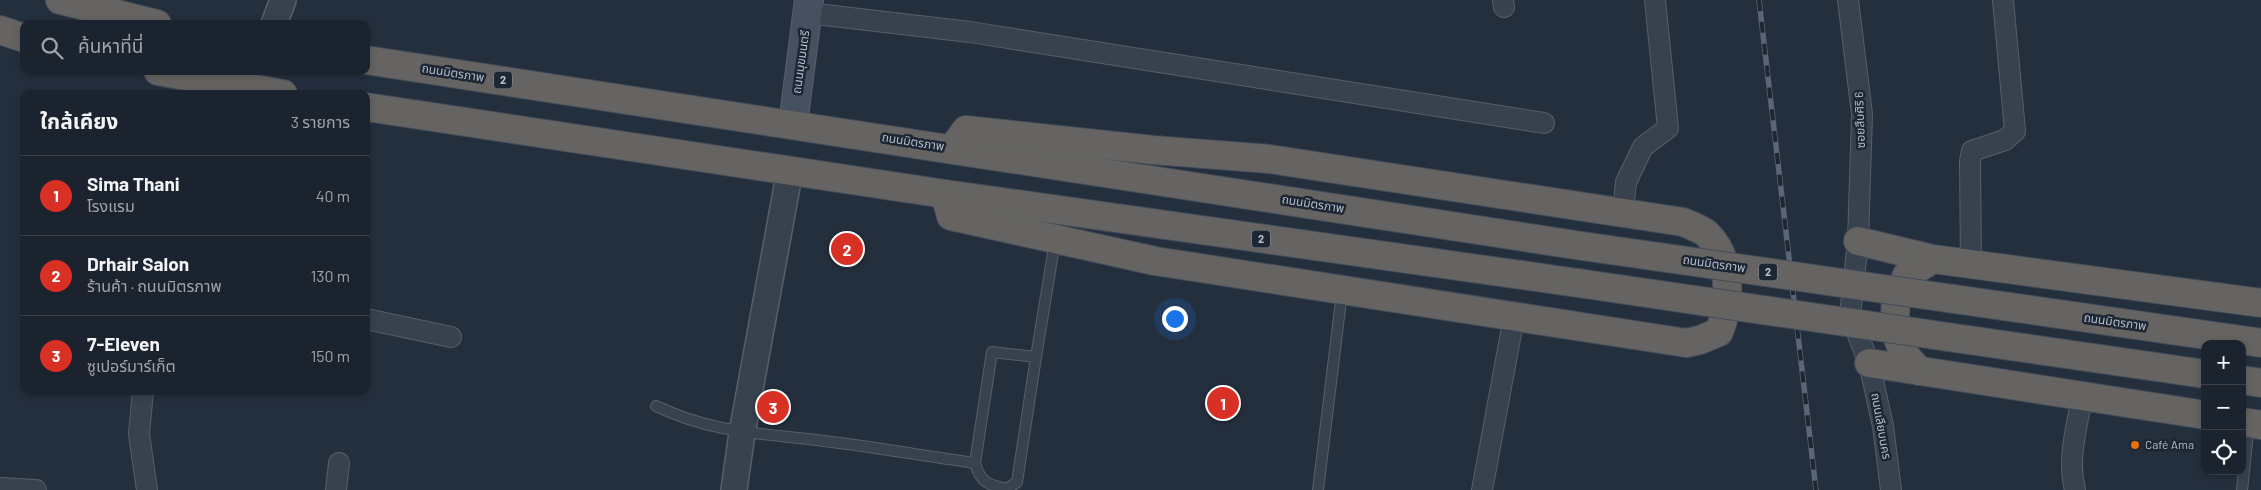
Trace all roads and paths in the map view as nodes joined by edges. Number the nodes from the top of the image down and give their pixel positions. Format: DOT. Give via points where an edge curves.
graph roads {
  1 [pos="60,0"];
  2 [pos="283,0"];
  3 [pos="1655,0"];
  4 [pos="1848,0"];
  5 [pos="2003,0"];
  6 [pos="809,6"];
  7 [pos="142,20"];
  8 [pos="276,20"];
  9 [pos="0,30"];
  10 [pos="20,37"];
  11 [pos="370,61"];
  12 [pos="175,75"];
  13 [pos="237,90"];
  14 [pos="370,108"];
  15 [pos="1544,122"];
  16 [pos="793,124"];
  17 [pos="953,148"];
  18 [pos="790,170"];
  19 [pos="944,194"];
  20 [pos="1623,212"];
  21 [pos="1055,240"];
  22 [pos="1858,241"];
  23 [pos="1933,259"];
  24 [pos="1971,265"];
  25 [pos="1342,291"];
  26 [pos="2261,303"];
  27 [pos="1514,317"];
  28 [pos="370,319"];
  29 [pos="451,337"];
  30 [pos="2261,343"];
  31 [pos="1036,357"];
  32 [pos="1869,363"];
  33 [pos="1919,371"];
  34 [pos="2201,373"];
  35 [pos="2246,381"];
  36 [pos="2261,383"];
  37 [pos="143,395"];
  38 [pos="2082,396"];
  39 [pos="656,406"];
  40 [pos="2201,414"];
  41 [pos="2251,423"];
  42 [pos="742,433"];
  43 [pos="339,463"];
  44 [pos="975,463"];
  45 [pos="0,488"];
  46 [pos="36,490"];
  47 [pos="147,490"];
  48 [pos="336,490"];
  49 [pos="734,490"];
  50 [pos="1009,490"];
  51 [pos="1318,490"];
  52 [pos="1482,490"];
  53 [pos="1891,490"];
  54 [pos="2075,490"];
  55 [pos="2242,490"];
  1 -- 7 [label="highway"];
  2 -- 8 [label="street"];
  3 -- 20 [label="street" via="1668,128 1643,147 1626,182"];
  4 -- 22 [label="street, ซอยสืบศิริ 6" via="1862,114"];
  5 -- 24 [label="street" via="2016,131 2005,140 1972,151"];
  6 -- 15 [label="street"];
  6 -- 16 [label="main road, ถนนมุขมนตรี"];
  9 -- 10 [label="highway"];
  11 -- 16 [label="highway, ถนนมิตรภาพ / 2"];
  12 -- 13 [label="highway"];
  14 -- 18 [label="highway, 2"];
  16 -- 17 [label="highway, ถนนมิตรภาพ / 2"];
  17 -- 20 [label="highway" via="966,130 1270,159"];
  17 -- 30 [label="highway, ถนนมิตรภาพ / 2, bridge" via="1582,246"];
  18 -- 19 [label="highway, 2"];
  18 -- 42 [label="street"];
  19 -- 21 [label="highway" via="951,216"];
  19 -- 34 [label="highway, 2, bridge"];
  20 -- 27 [label="highway" via="1683,222 1706,234 1720,252 1727,278 1726,316 1719,332 1686,342"];
  21 -- 25 [label="highway" via="1155,261"];
  21 -- 31 [label="lane"];
  22 -- 23 [label="highway"];
  22 -- 32 [label="street, ซอยสืบศิริ 6" via="1850,315"];
  23 -- 24 [label="highway"];
  23 -- 33 [label="highway" via="1907,275 1896,300 1894,329 1904,354"];
  24 -- 26 [label="highway"];
  25 -- 27 [label="highway"];
  25 -- 51 [label="lane"];
  27 -- 52 [label="street"];
  28 -- 29 [label="street"];
  31 -- 44 [label="lane" via="992,352"];
  31 -- 50 [label="lane" via="1018,482"];
  32 -- 33 [label="highway"];
  32 -- 53 [label="street, ถนนเลียบนคร" via="1883,426"];
  33 -- 38 [label="highway"];
  35 -- 36 [label="highway"];
  37 -- 47 [label="street" via="139,434"];
  38 -- 40 [label="highway"];
  38 -- 54 [label="street" via="2072,453"];
  39 -- 42 [label="lane" via="705,425"];
  41 -- 55 [label="lane"];
  42 -- 44 [label="lane"];
  42 -- 49 [label="street"];
  43 -- 48 [label="street"];
  44 -- 50 [label="lane" via="979,476 992,486"];
  45 -- 46 [label="street"];
}
